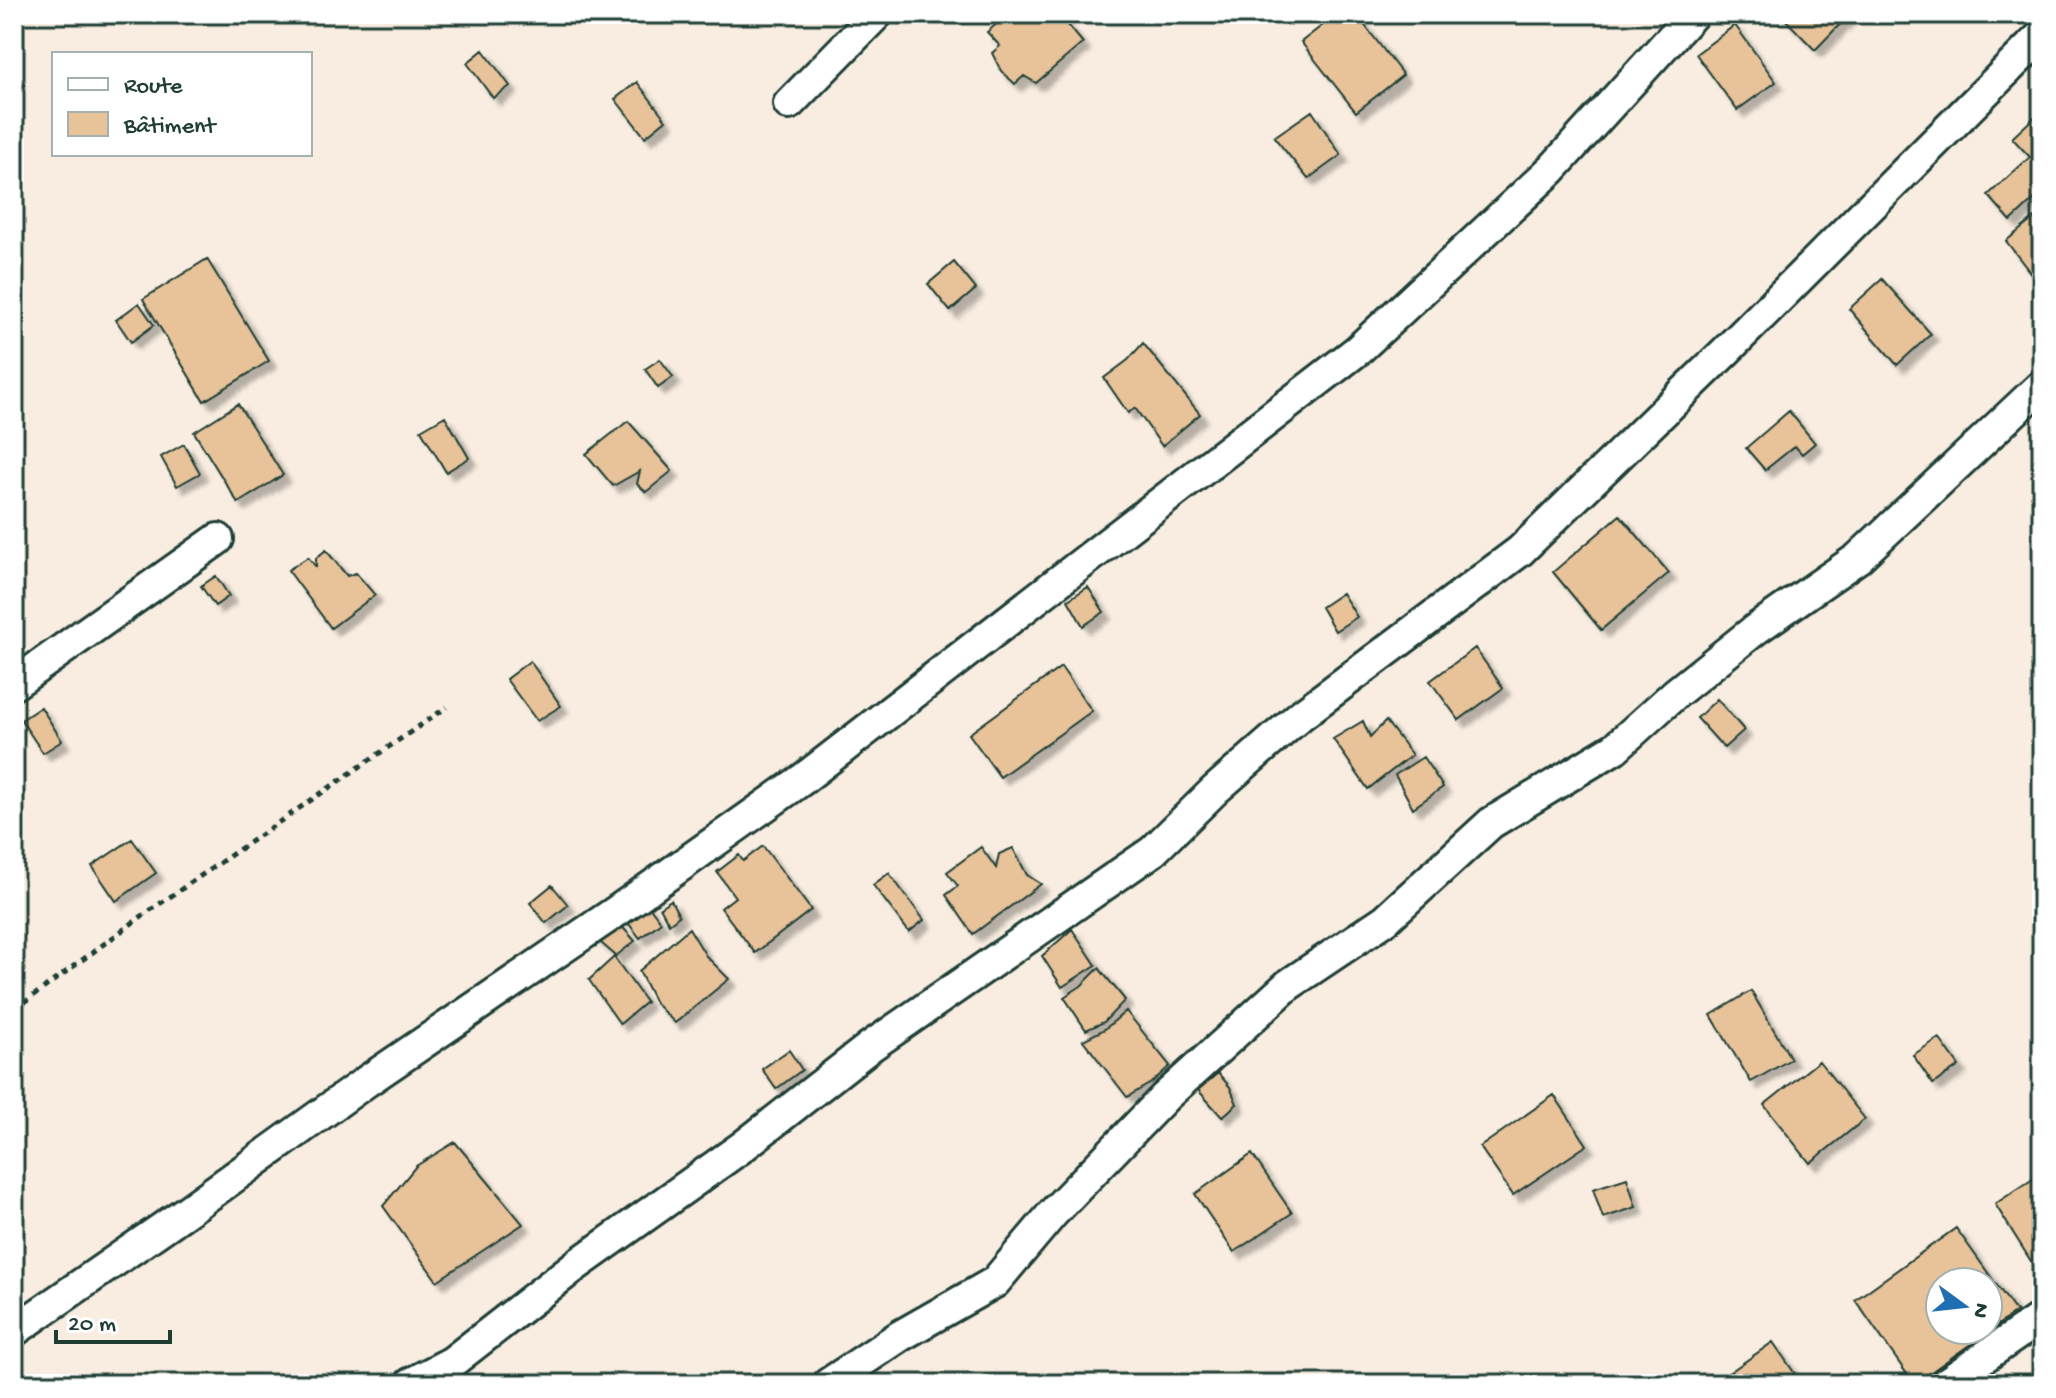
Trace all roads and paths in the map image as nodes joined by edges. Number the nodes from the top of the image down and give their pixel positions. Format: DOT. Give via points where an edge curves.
graph roads {
  1 [pos="877,14"];
  2 [pos="1693,14"];
  3 [pos="2042,35"];
  4 [pos="789,104"];
  5 [pos="2042,385"];
  6 [pos="218,539"];
  7 [pos="14,684"];
  8 [pos="447,707"];
  9 [pos="14,1010"];
  10 [pos="2042,1317"];
  11 [pos="14,1331"];
  12 [pos="410,1384"];
  13 [pos="828,1384"];
  14 [pos="1945,1384"];
  1 -- 4 [label="street"];
  2 -- 11 [label="street" via="1552,169 1358,350 803,779"];
  3 -- 12 [label="street" via="1520,551 1301,715 1153,851 871,1046 452,1362"];
  5 -- 13 [label="street" via="1858,558 1756,629 1615,748 1491,823 1385,920 1288,985 1155,1107 995,1282"];
  6 -- 7 [label="street"];
  8 -- 9 [label="path"];
  10 -- 14 [label="street"];
}
